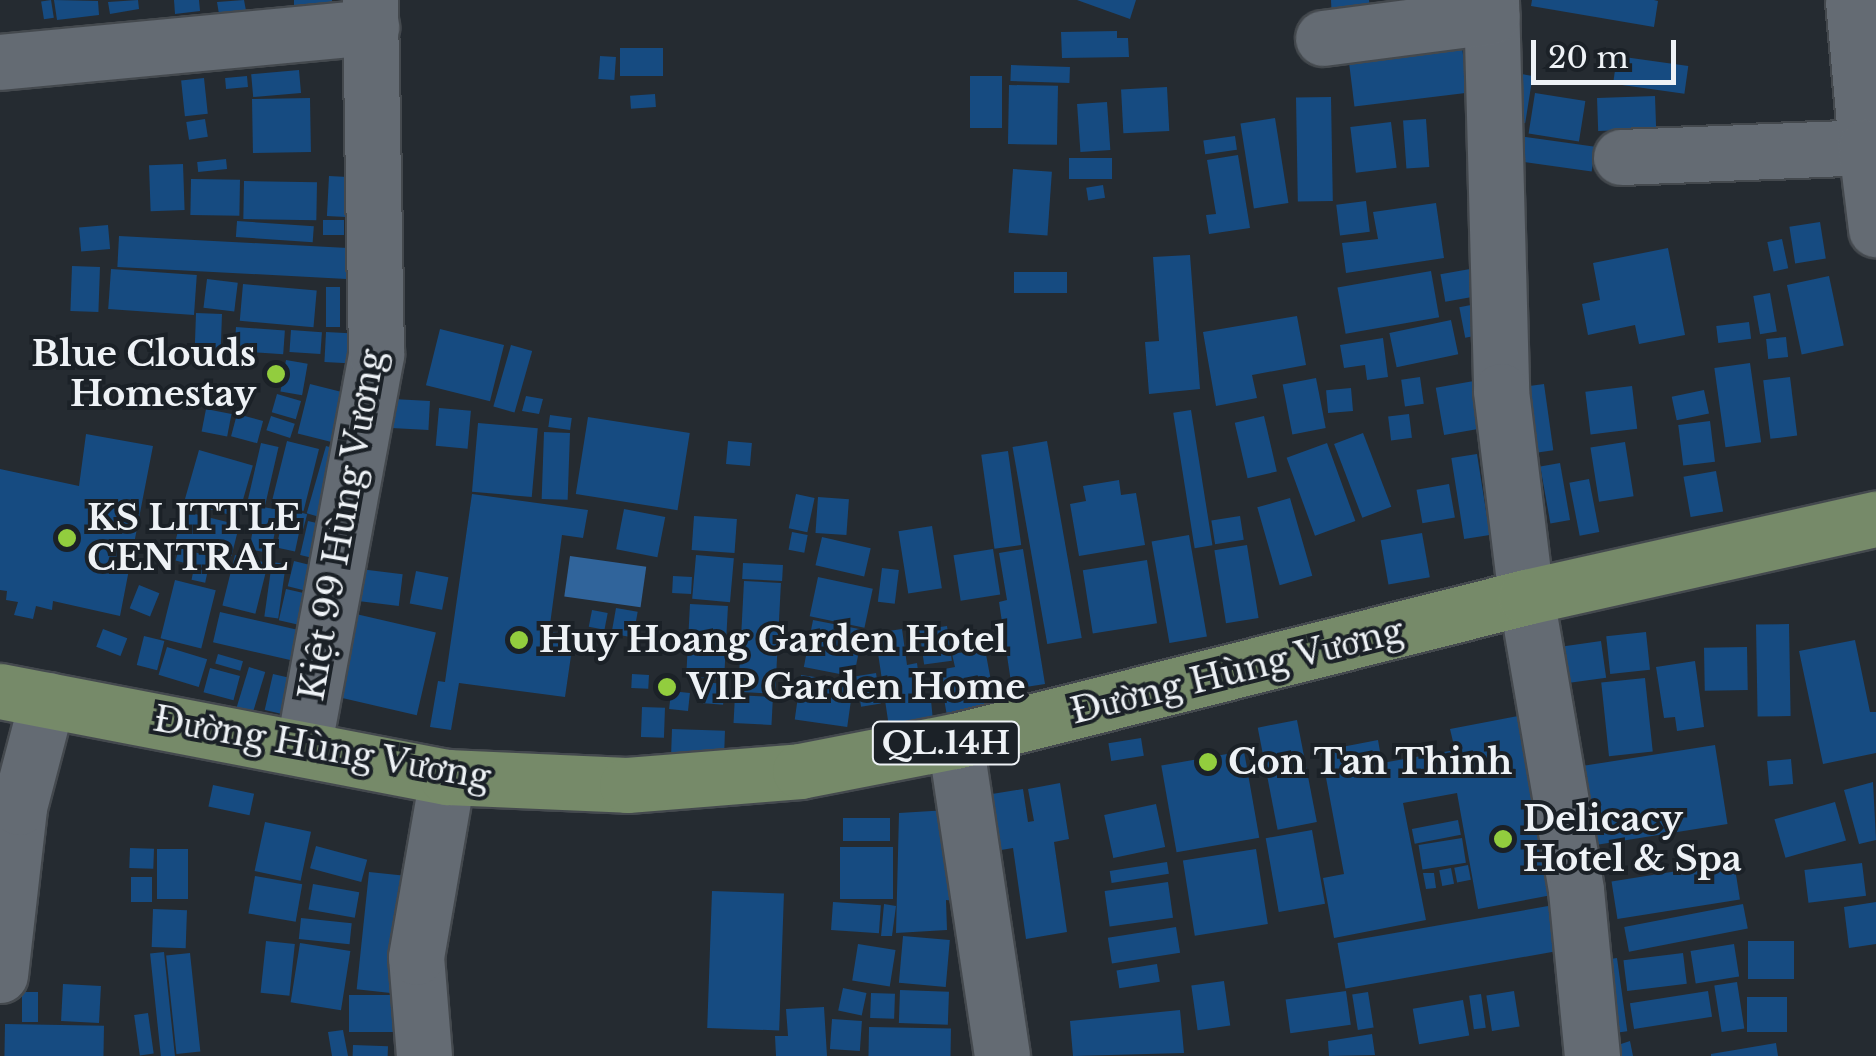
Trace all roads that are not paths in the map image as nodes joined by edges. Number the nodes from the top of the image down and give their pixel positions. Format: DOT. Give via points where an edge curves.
graph roads {
  1 [pos="1853,0"];
  2 [pos="1492,8"];
  3 [pos="370,14"];
  4 [pos="1323,38"];
  5 [pos="0,62"];
  6 [pos="1866,146"];
  7 [pos="1621,157"];
  8 [pos="1876,228"];
  9 [pos="1876,519"];
  10 [pos="1526,597"];
  11 [pos="24,695"];
  12 [pos="954,741"];
  13 [pos="303,750"];
  14 [pos="446,777"];
  15 [pos="0,975"];
  16 [pos="424,1056"];
  17 [pos="1002,1056"];
  18 [pos="1592,1056"];
  1 -- 6 [label="street"];
  2 -- 4 [label="street"];
  2 -- 10 [label="street" via="1501,391"];
  3 -- 5 [label="street"];
  3 -- 13 [label="street, Kiệt 99 Hùng Vương" via="376,354"];
  6 -- 7 [label="street"];
  6 -- 8 [label="street"];
  9 -- 10 [label="main road, Đường Hùng Vương / QL.14H"];
  10 -- 12 [label="main road, Đường Hùng Vương / QL.14H"];
  10 -- 18 [label="street" via="1576,890"];
  11 -- 13 [label="main road, Đường Hùng Vương / QL.14H"];
  11 -- 15 [label="street"];
  12 -- 14 [label="main road, Đường Hùng Vương / QL.14H" via="800,772 627,785"];
  12 -- 17 [label="street"];
  13 -- 14 [label="main road, Đường Hùng Vương / QL.14H"];
  14 -- 16 [label="street" via="416,956"];
}
